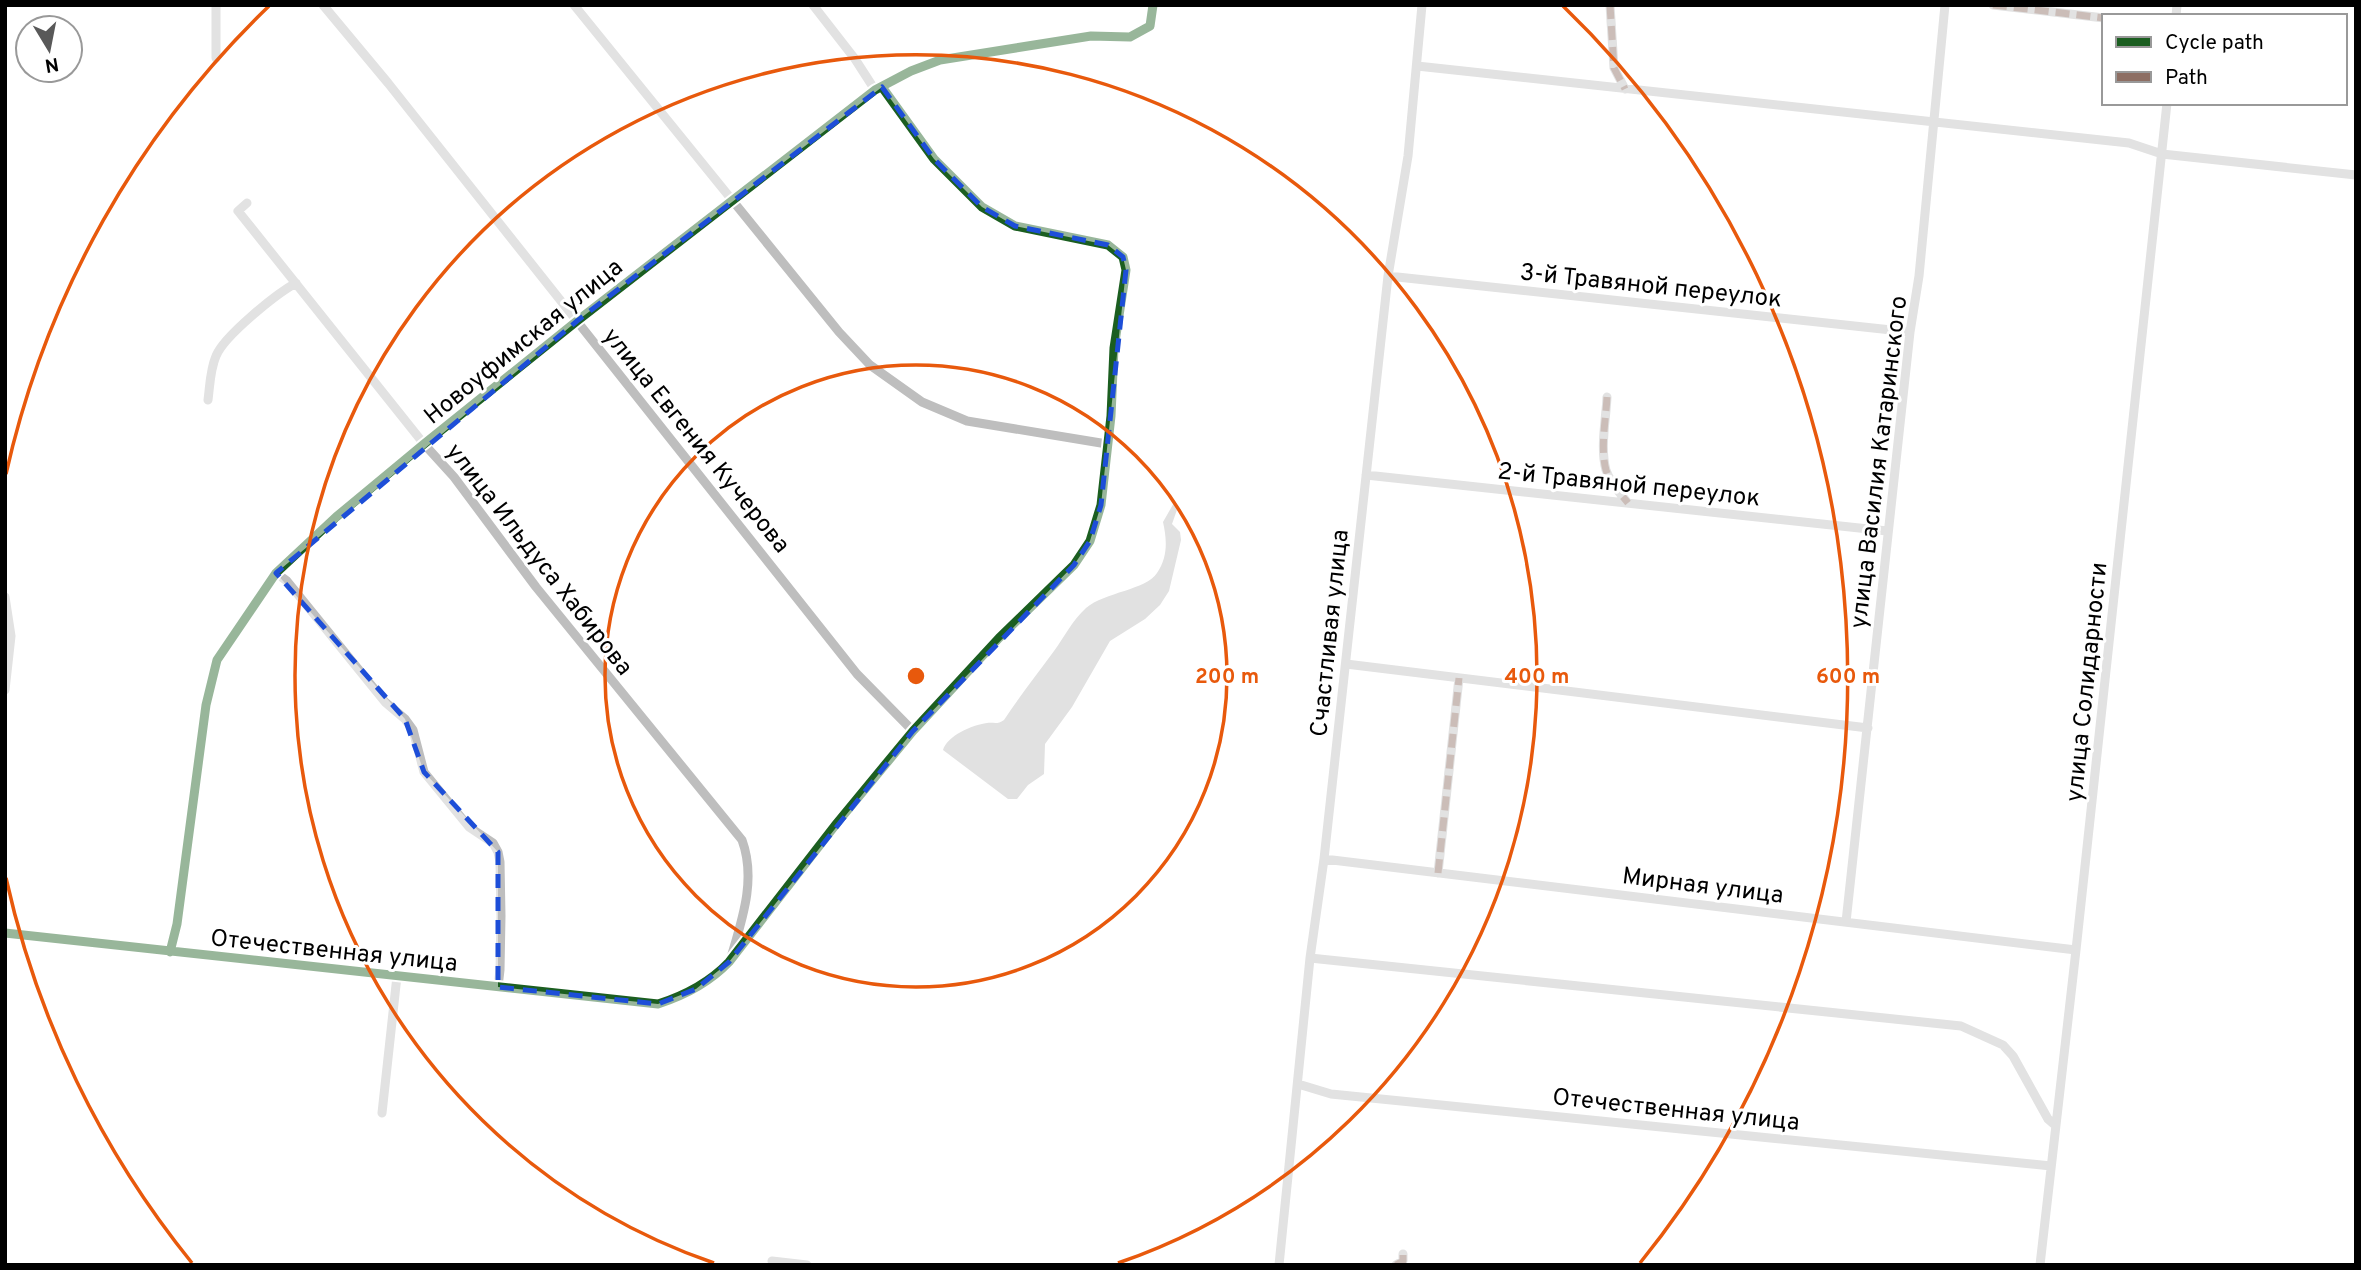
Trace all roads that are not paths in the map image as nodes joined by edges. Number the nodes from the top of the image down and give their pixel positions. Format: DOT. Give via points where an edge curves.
graph roads {
  1 [pos="216,5"];
  2 [pos="323,5"];
  3 [pos="574,5"];
  4 [pos="813,5"];
  5 [pos="1153,5"];
  6 [pos="1422,5"];
  7 [pos="1610,5"];
  8 [pos="1945,5"];
  9 [pos="1993,5"];
  10 [pos="2102,18"];
  11 [pos="216,58"];
  12 [pos="1417,66"];
  13 [pos="878,89"];
  14 [pos="1625,89"];
  15 [pos="2167,105"];
  16 [pos="1935,123"];
  17 [pos="2162,154"];
  18 [pos="2356,175"];
  19 [pos="732,200"];
  20 [pos="247,203"];
  21 [pos="1388,276"];
  22 [pos="296,283"];
  23 [pos="577,321"];
  24 [pos="1910,332"];
  25 [pos="1608,397"];
  26 [pos="208,400"];
  27 [pos="424,444"];
  28 [pos="1107,444"];
  29 [pos="1366,475"];
  30 [pos="1628,503"];
  31 [pos="1887,531"];
  32 [pos="276,573"];
  33 [pos="5,597"];
  34 [pos="1346,664"];
  35 [pos="1459,678"];
  36 [pos="5,690"];
  37 [pos="1868,728"];
  38 [pos="913,731"];
  39 [pos="1324,859"];
  40 [pos="1438,873"];
  41 [pos="1846,922"];
  42 [pos="5,933"];
  43 [pos="2076,950"];
  44 [pos="170,952"];
  45 [pos="1310,958"];
  46 [pos="729,962"];
  47 [pos="397,976"];
  48 [pos="498,987"];
  49 [pos="1298,1084"];
  50 [pos="382,1113"];
  51 [pos="2055,1125"];
  52 [pos="2051,1167"];
  53 [pos="1403,1254"];
  54 [pos="772,1261"];
  55 [pos="807,1265"];
  56 [pos="1279,1265"];
  57 [pos="1396,1265"];
  58 [pos="2039,1265"];
  1 -- 11 [label="street"];
  2 -- 23 [label="street, улица Евгения Кучерова"];
  3 -- 19 [label="street"];
  4 -- 13 [label="street"];
  5 -- 13 [label="street, Новоуфимская улица" via="1150,26 1130,37 1091,36 951,58 911,71"];
  6 -- 12 [label="street, Счастливая улица"];
  7 -- 14 [label="street" via="1614,68"];
  8 -- 16 [label="street, улица Василия Катаринского"];
  9 -- 10 [label="street"];
  12 -- 14 [label="street"];
  12 -- 21 [label="street, Счастливая улица"];
  13 -- 19 [label="street, Новоуфимская улица"];
  13 -- 28 [label="street" via="934,159 982,206 1015,226 1108,246 1123,257 1126,271 1114,348"];
  14 -- 16 [label="street"];
  15 -- 17 [label="street, улица Солидарности"];
  16 -- 17 [label="street" via="2129,143"];
  16 -- 24 [label="street, улица Василия Катаринского"];
  17 -- 18 [label="street"];
  17 -- 43 [label="street, улица Солидарности"];
  19 -- 23 [label="street, Новоуфимская улица"];
  19 -- 28 [label="street" via="870,365 922,401 967,421"];
  20 -- 22 [label="street, улица Ильдуса Хабирова" via="238,211"];
  21 -- 24 [label="street, 3-й Травяной переулок"];
  21 -- 29 [label="street, Счастливая улица"];
  22 -- 26 [label="street" via="225,343 213,366"];
  22 -- 27 [label="street, улица Ильдуса Хабирова"];
  23 -- 27 [label="street, Новоуфимская улица"];
  23 -- 38 [label="street, улица Евгения Кучерова" via="857,674"];
  24 -- 31 [label="street, улица Василия Катаринского"];
  25 -- 30 [label="street" via="1607,471"];
  27 -- 32 [label="street, Новоуфимская улица"];
  27 -- 46 [label="street, улица Ильдуса Хабирова" via="742,840 749,867 747,893"];
  28 -- 38 [label="street" via="1101,505 1090,541 1074,565"];
  29 -- 30 [label="street, 2-й Травяной переулок"];
  29 -- 34 [label="street, Счастливая улица"];
  30 -- 31 [label="street, 2-й Травяной переулок"];
  31 -- 37 [label="street, улица Василия Катаринского"];
  32 -- 44 [label="street, Новоуфимская улица" via="217,660 206,705"];
  32 -- 48 [label="street" via="385,702 405,719 424,772 469,827 493,843 498,852"];
  33 -- 36 [label="street" via="11,636"];
  34 -- 35 [label="street"];
  34 -- 39 [label="street, Счастливая улица"];
  35 -- 37 [label="street"];
  35 -- 40 [label="street"];
  37 -- 41 [label="street, улица Василия Катаринского"];
  38 -- 46 [label="street"];
  39 -- 40 [label="street, Мирная улица"];
  39 -- 45 [label="street, Счастливая улица"];
  40 -- 41 [label="street, Мирная улица"];
  41 -- 43 [label="street, Мирная улица"];
  42 -- 44 [label="street, Отечественная улица"];
  43 -- 51 [label="street, улица Солидарности"];
  44 -- 47 [label="street, Отечественная улица"];
  45 -- 49 [label="street, Счастливая улица"];
  45 -- 51 [label="street" via="1961,1026 2003,1045"];
  46 -- 48 [label="street, Отечественная улица" via="696,989 658,1004"];
  47 -- 48 [label="street, Отечественная улица"];
  47 -- 50 [label="street"];
  49 -- 52 [label="street, Отечественная улица" via="1331,1094"];
  49 -- 56 [label="street, Счастливая улица"];
  51 -- 52 [label="street, улица Солидарности"];
  52 -- 58 [label="street, улица Солидарности"];
  53 -- 57 [label="street" via="1403,1261"];
  54 -- 55 [label="street"];
}
